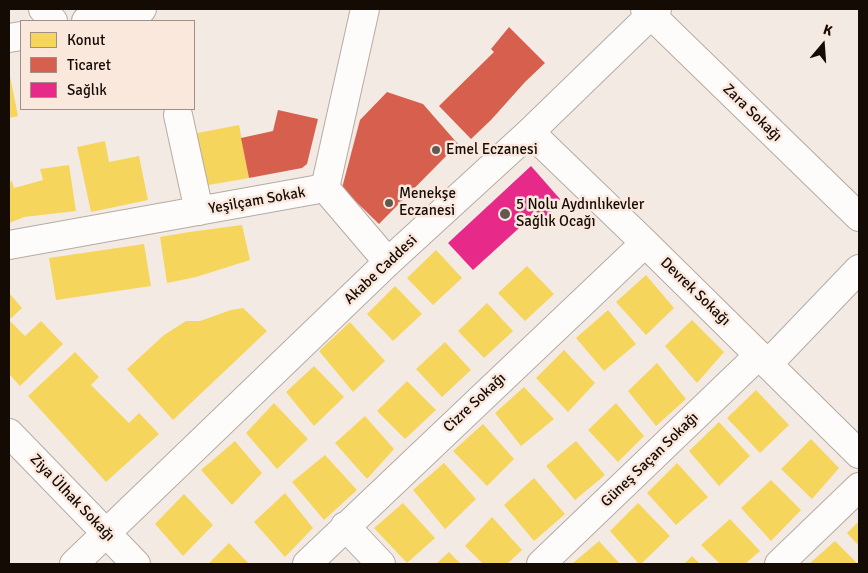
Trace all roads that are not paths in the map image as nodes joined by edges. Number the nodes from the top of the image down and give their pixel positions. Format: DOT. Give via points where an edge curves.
graph roads {
  1 [pos="43,9"];
  2 [pos="142,9"];
  3 [pos="365,9"];
  4 [pos="651,11"];
  5 [pos="52,20"];
  6 [pos="91,20"];
  7 [pos="178,116"];
  8 [pos="530,132"];
  9 [pos="325,188"];
  10 [pos="199,211"];
  11 [pos="859,218"];
  12 [pos="645,242"];
  13 [pos="9,246"];
  14 [pos="388,262"];
  15 [pos="859,268"];
  16 [pos="764,360"];
  17 [pos="9,432"];
  18 [pos="859,454"];
  19 [pos="859,487"];
  20 [pos="345,526"];
  21 [pos="106,533"];
  22 [pos="74,564"];
  23 [pos="136,564"];
  24 [pos="307,564"];
  25 [pos="381,564"];
  26 [pos="541,564"];
  27 [pos="779,564"];
  1 -- 5 [label="street"];
  2 -- 6 [label="street"];
  3 -- 9 [label="street, Yeşilçam Sokak"];
  4 -- 8 [label="street, Akabe Caddesi"];
  4 -- 11 [label="street, Zara Sokağı"];
  7 -- 10 [label="street"];
  8 -- 12 [label="street, Devrek Sokağı"];
  8 -- 14 [label="street, Akabe Caddesi"];
  9 -- 10 [label="street, Yeşilçam Sokak"];
  9 -- 14 [label="street"];
  10 -- 13 [label="street, Yeşilçam Sokak"];
  12 -- 16 [label="street, Devrek Sokağı"];
  12 -- 20 [label="street, Cizre Sokağı"];
  14 -- 21 [label="street, Akabe Caddesi"];
  15 -- 16 [label="street, Güneş Saçan Sokağı"];
  16 -- 18 [label="street, Devrek Sokağı"];
  16 -- 26 [label="street, Güneş Saçan Sokağı"];
  17 -- 21 [label="street, Ziya Ülhak Sokağı"];
  19 -- 27 [label="street"];
  20 -- 24 [label="street, Cizre Sokağı"];
  20 -- 25 [label="street"];
  21 -- 22 [label="street, Akabe Caddesi"];
  21 -- 23 [label="street, Ziya Ülhak Sokağı"];
}
